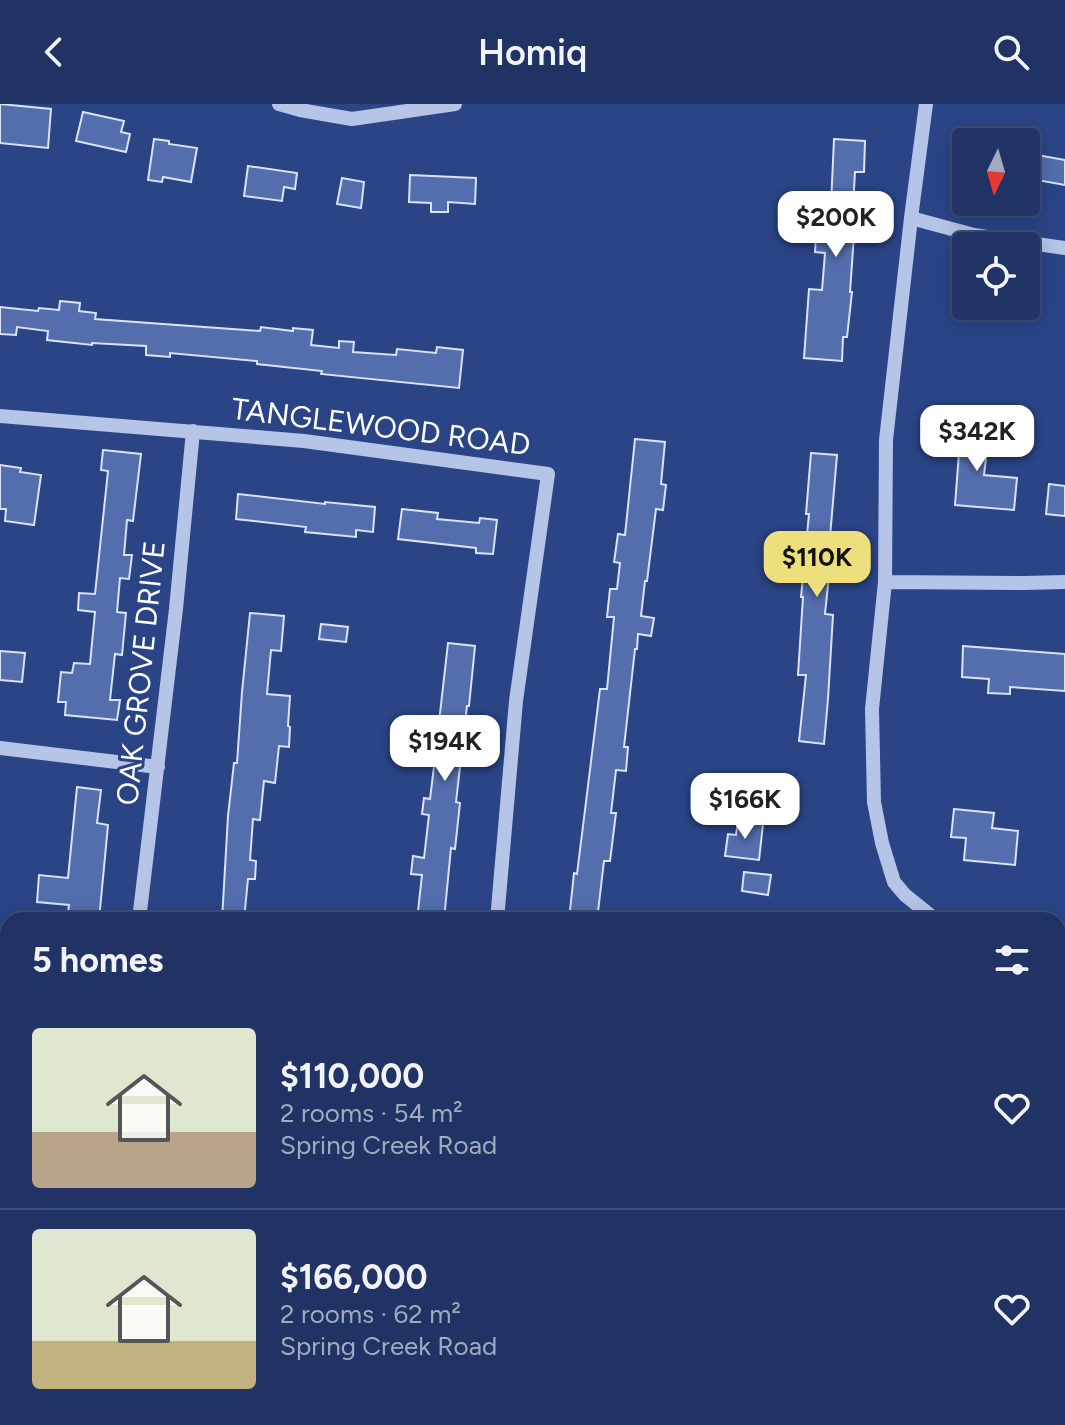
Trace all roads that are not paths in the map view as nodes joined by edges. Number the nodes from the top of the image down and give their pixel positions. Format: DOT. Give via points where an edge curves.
graph roads {
  1 [pos="279,104"];
  2 [pos="455,104"];
  3 [pos="926,104"];
  4 [pos="911,218"];
  5 [pos="1065,248"];
  6 [pos="0,416"];
  7 [pos="193,431"];
  8 [pos="885,582"];
  9 [pos="1065,582"];
  10 [pos="0,748"];
  11 [pos="158,767"];
  12 [pos="140,912"];
  13 [pos="498,912"];
  14 [pos="926,912"];
  1 -- 2 [label="street" via="352,119"];
  3 -- 4 [label="street"];
  4 -- 5 [label="street" via="974,235"];
  4 -- 8 [label="street" via="886,440"];
  6 -- 7 [label="street, TANGLEWOOD ROAD"];
  7 -- 11 [label="street, OAK GROVE DRIVE"];
  7 -- 13 [label="street, TANGLEWOOD ROAD" via="548,474 516,701"];
  8 -- 9 [label="street"];
  8 -- 14 [label="street" via="872,709 874,802 894,882"];
  10 -- 11 [label="street"];
  11 -- 12 [label="street, OAK GROVE DRIVE"];
}
